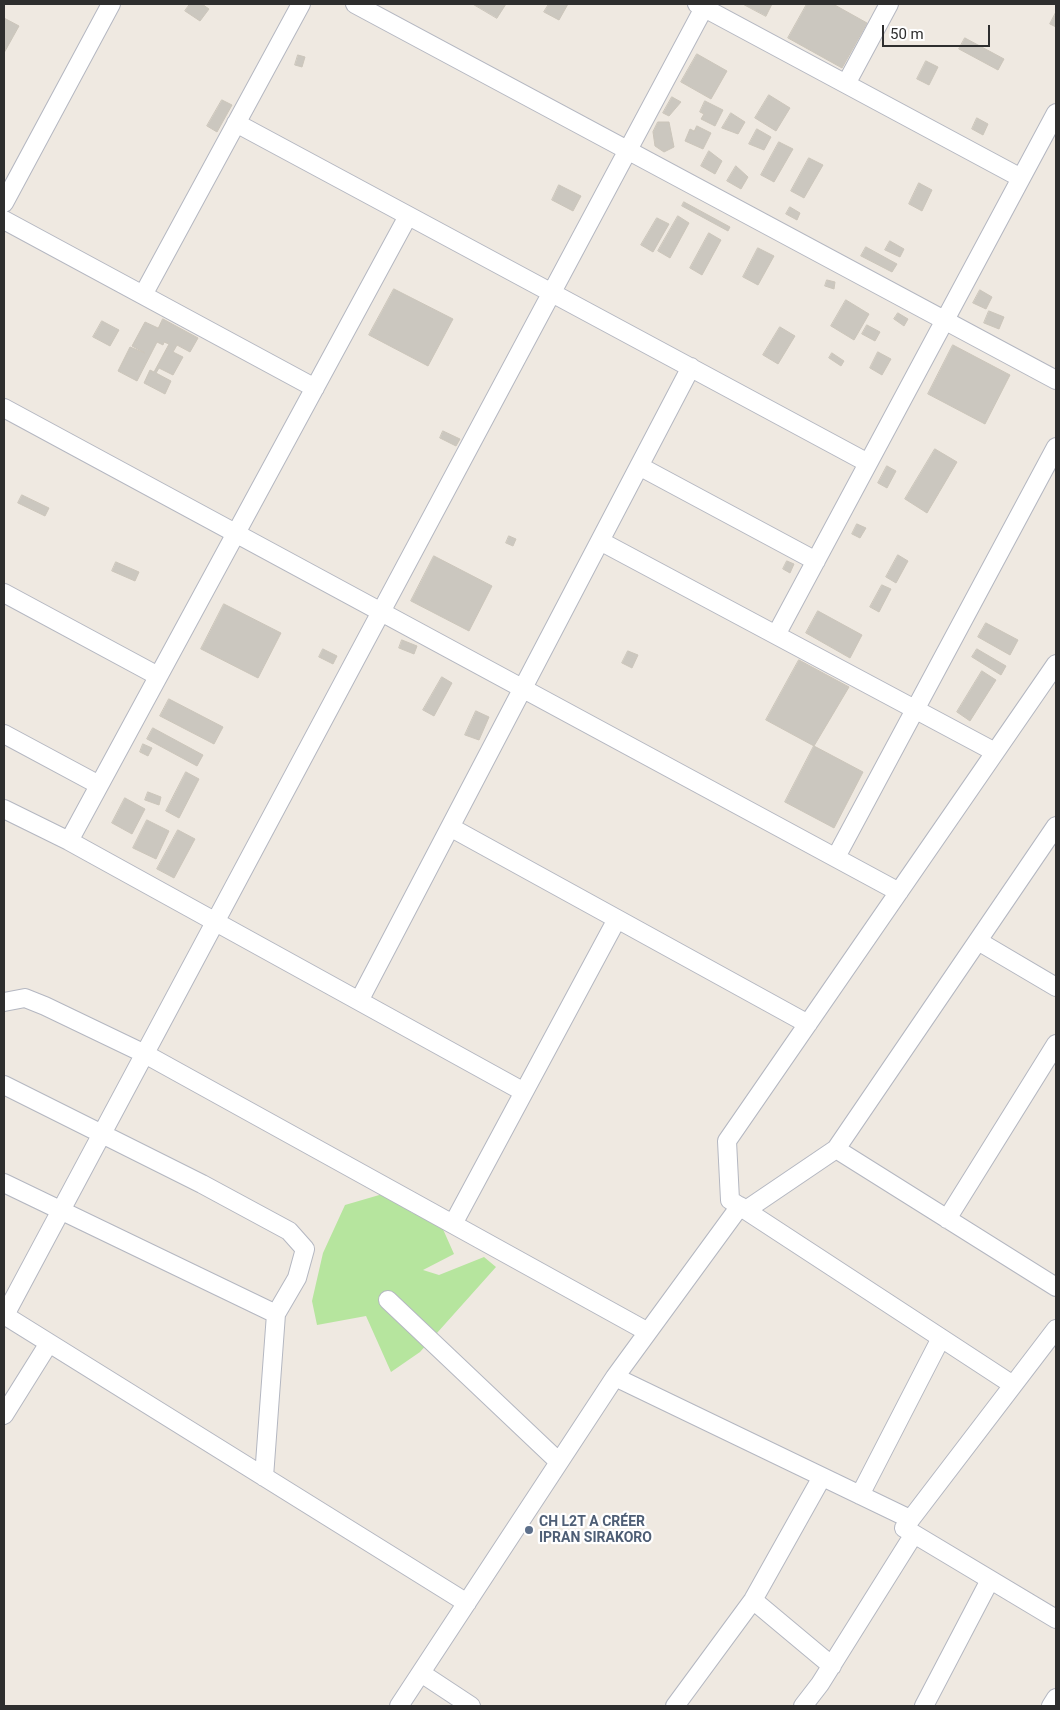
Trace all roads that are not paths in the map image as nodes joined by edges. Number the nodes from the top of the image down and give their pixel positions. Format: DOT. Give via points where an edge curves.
graph roads {
  1 [pos="111,4"];
  2 [pos="301,4"];
  3 [pos="355,4"];
  4 [pos="889,4"];
  5 [pos="702,5"];
  6 [pos="846,84"];
  7 [pos="1056,113"];
  8 [pos="236,123"];
  9 [pos="628,150"];
  10 [pos="1021,178"];
  11 [pos="4,203"];
  12 [pos="408,216"];
  13 [pos="4,220"];
  14 [pos="552,292"];
  15 [pos="143,295"];
  16 [pos="945,320"];
  17 [pos="691,367"];
  18 [pos="1056,380"];
  19 [pos="315,388"];
  20 [pos="4,408"];
  21 [pos="1056,447"];
  22 [pos="868,463"];
  23 [pos="639,466"];
  24 [pos="236,533"];
  25 [pos="600,541"];
  26 [pos="816,561"];
  27 [pos="4,593"];
  28 [pos="381,612"];
  29 [pos="776,635"];
  30 [pos="1056,664"];
  31 [pos="158,676"];
  32 [pos="523,688"];
  33 [pos="915,710"];
  34 [pos="4,734"];
  35 [pos="995,752"];
  36 [pos="99,785"];
  37 [pos="4,808"];
  38 [pos="1056,826"];
  39 [pos="450,827"];
  40 [pos="69,841"];
  41 [pos="836,857"];
  42 [pos="899,892"];
  43 [pos="617,919"];
  44 [pos="215,922"];
  45 [pos="978,941"];
  46 [pos="1056,987"];
  47 [pos="359,1001"];
  48 [pos="4,1002"];
  49 [pos="808,1024"];
  50 [pos="1056,1044"];
  51 [pos="145,1054"];
  52 [pos="4,1085"];
  53 [pos="524,1092"];
  54 [pos="102,1134"];
  55 [pos="836,1149"];
  56 [pos="4,1184"];
  57 [pos="743,1208"];
  58 [pos="61,1211"];
  59 [pos="947,1219"];
  60 [pos="453,1224"];
  61 [pos="1056,1287"];
  62 [pos="388,1300"];
  63 [pos="276,1314"];
  64 [pos="4,1315"];
  65 [pos="1056,1329"];
  66 [pos="648,1332"];
  67 [pos="941,1338"];
  68 [pos="49,1343"];
  69 [pos="615,1376"];
  70 [pos="1014,1385"];
  71 [pos="4,1413"];
  72 [pos="559,1462"];
  73 [pos="264,1477"];
  74 [pos="822,1477"];
  75 [pos="860,1495"];
  76 [pos="912,1527"];
  77 [pos="990,1580"];
  78 [pos="753,1600"];
  79 [pos="467,1603"];
  80 [pos="1056,1619"];
  81 [pos="832,1666"];
  82 [pos="421,1673"];
  83 [pos="1056,1698"];
  84 [pos="399,1706"];
  85 [pos="470,1706"];
  86 [pos="675,1706"];
  87 [pos="803,1706"];
  88 [pos="924,1706"];
  89 [pos="1051,1706"];
  1 -- 11 [label="street"];
  2 -- 8 [label="street"];
  3 -- 9 [label="street"];
  4 -- 6 [label="street"];
  5 -- 6 [label="street"];
  5 -- 9 [label="street"];
  6 -- 10 [label="street"];
  7 -- 10 [label="street"];
  8 -- 12 [label="street"];
  8 -- 15 [label="street"];
  9 -- 14 [label="street"];
  9 -- 16 [label="street"];
  10 -- 16 [label="street"];
  12 -- 14 [label="street"];
  12 -- 19 [label="street"];
  13 -- 15 [label="street"];
  14 -- 17 [label="street"];
  14 -- 28 [label="street"];
  15 -- 19 [label="street"];
  16 -- 18 [label="street"];
  16 -- 22 [label="street"];
  17 -- 22 [label="street"];
  17 -- 23 [label="street"];
  19 -- 24 [label="street"];
  20 -- 24 [label="street"];
  21 -- 33 [label="street"];
  22 -- 26 [label="street"];
  23 -- 25 [label="street"];
  23 -- 26 [label="street"];
  24 -- 28 [label="street"];
  24 -- 31 [label="street"];
  25 -- 29 [label="street"];
  25 -- 32 [label="street"];
  26 -- 29 [label="street"];
  27 -- 31 [label="street"];
  28 -- 32 [label="street"];
  28 -- 44 [label="street"];
  29 -- 33 [label="street"];
  30 -- 35 [label="street"];
  31 -- 36 [label="street"];
  32 -- 39 [label="street"];
  32 -- 41 [label="street"];
  33 -- 35 [label="street"];
  33 -- 41 [label="street"];
  34 -- 36 [label="street"];
  35 -- 42 [label="street"];
  36 -- 40 [label="street"];
  37 -- 40 [label="street"];
  38 -- 45 [label="street"];
  39 -- 43 [label="street"];
  39 -- 47 [label="street"];
  40 -- 44 [label="street"];
  41 -- 42 [label="street"];
  42 -- 49 [label="street"];
  43 -- 49 [label="street"];
  43 -- 53 [label="street"];
  44 -- 47 [label="street"];
  44 -- 51 [label="street"];
  45 -- 46 [label="street"];
  45 -- 55 [label="street"];
  47 -- 53 [label="street"];
  48 -- 51 [label="street" via="25,998"];
  49 -- 57 [label="street" via="727,1141 730,1200"];
  50 -- 59 [label="street"];
  51 -- 54 [label="street"];
  51 -- 60 [label="street"];
  52 -- 54 [label="street"];
  53 -- 60 [label="street"];
  54 -- 58 [label="street"];
  54 -- 63 [label="street" via="288,1231 305,1249 297,1278"];
  55 -- 57 [label="street"];
  55 -- 59 [label="street"];
  56 -- 58 [label="street"];
  57 -- 66 [label="street"];
  57 -- 67 [label="street"];
  58 -- 63 [label="street"];
  58 -- 64 [label="street"];
  59 -- 61 [label="street"];
  60 -- 66 [label="street"];
  62 -- 72 [label="street"];
  63 -- 73 [label="street"];
  64 -- 68 [label="street"];
  65 -- 70 [label="street"];
  66 -- 69 [label="street"];
  67 -- 70 [label="street"];
  67 -- 75 [label="street"];
  68 -- 71 [label="street"];
  68 -- 73 [label="street"];
  69 -- 72 [label="street"];
  69 -- 74 [label="street"];
  70 -- 76 [label="street"];
  72 -- 79 [label="street"];
  73 -- 79 [label="street"];
  74 -- 75 [label="street"];
  74 -- 78 [label="street"];
  75 -- 76 [label="street"];
  76 -- 77 [label="street"];
  76 -- 81 [label="street"];
  77 -- 80 [label="street"];
  77 -- 88 [label="street"];
  78 -- 81 [label="street"];
  78 -- 86 [label="street"];
  79 -- 82 [label="street"];
  81 -- 87 [label="street"];
  82 -- 84 [label="street"];
  82 -- 85 [label="street"];
  83 -- 89 [label="street"];
}
